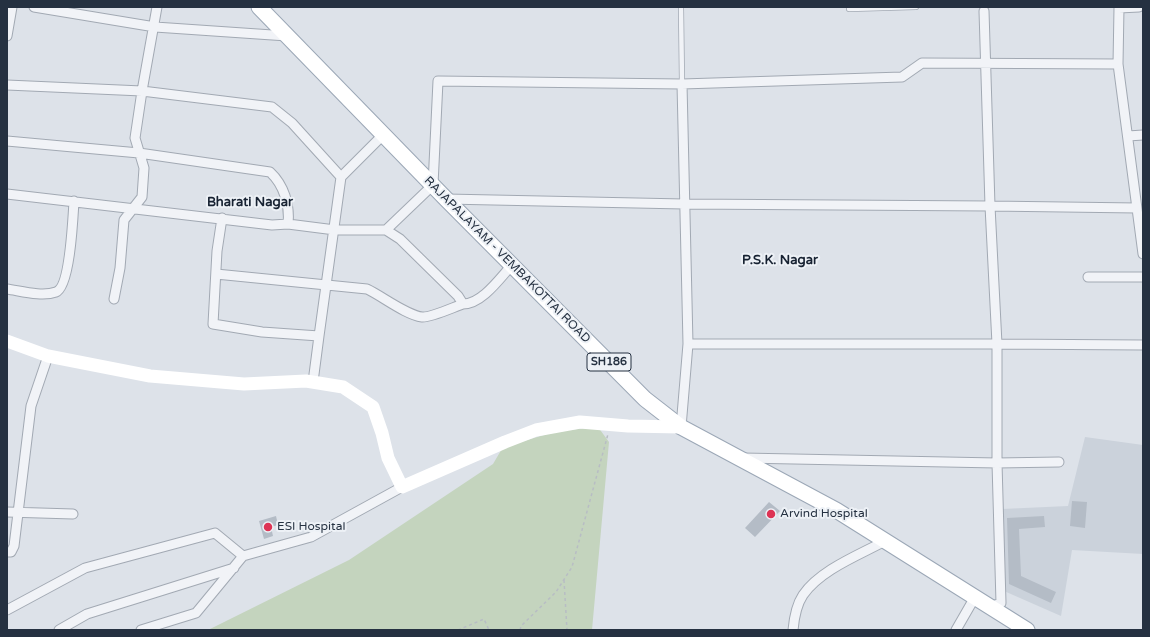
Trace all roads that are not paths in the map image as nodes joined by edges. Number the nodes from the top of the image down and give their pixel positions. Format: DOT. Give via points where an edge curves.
graph roads {
  1 [pos="12,7"];
  2 [pos="34,7"];
  3 [pos="157,7"];
  4 [pos="259,7"];
  5 [pos="681,7"];
  6 [pos="916,7"];
  7 [pos="1139,7"];
  8 [pos="849,9"];
  9 [pos="983,9"];
  10 [pos="155,27"];
  11 [pos="7,36"];
  12 [pos="287,36"];
  13 [pos="986,64"];
  14 [pos="1118,64"];
  15 [pos="682,84"];
  16 [pos="7,85"];
  17 [pos="142,91"];
  18 [pos="383,135"];
  19 [pos="1143,135"];
  20 [pos="1128,136"];
  21 [pos="7,141"];
  22 [pos="139,153"];
  23 [pos="341,177"];
  24 [pos="433,185"];
  25 [pos="7,194"];
  26 [pos="446,199"];
  27 [pos="74,201"];
  28 [pos="684,204"];
  29 [pos="990,206"];
  30 [pos="133,208"];
  31 [pos="1137,208"];
  32 [pos="222,218"];
  33 [pos="288,224"];
  34 [pos="335,230"];
  35 [pos="386,230"];
  36 [pos="1143,250"];
  37 [pos="512,265"];
  38 [pos="216,274"];
  39 [pos="1088,277"];
  40 [pos="1143,277"];
  41 [pos="327,284"];
  42 [pos="7,289"];
  43 [pos="114,299"];
  44 [pos="463,304"];
  45 [pos="319,336"];
  46 [pos="7,341"];
  47 [pos="688,344"];
  48 [pos="998,344"];
  49 [pos="1143,345"];
  50 [pos="48,356"];
  51 [pos="313,382"];
  52 [pos="680,427"];
  53 [pos="738,458"];
  54 [pos="1059,462"];
  55 [pos="997,463"];
  56 [pos="402,487"];
  57 [pos="7,512"];
  58 [pos="18,512"];
  59 [pos="73,514"];
  60 [pos="885,541"];
  61 [pos="7,552"];
  62 [pos="243,556"];
  63 [pos="234,568"];
  64 [pos="975,597"];
  65 [pos="990,606"];
  66 [pos="7,610"];
  67 [pos="59,630"];
  68 [pos="141,630"];
  69 [pos="793,630"];
  70 [pos="956,630"];
  71 [pos="1027,630"];
  1 -- 11 [label="street"];
  2 -- 10 [label="street"];
  3 -- 10 [label="street"];
  4 -- 12 [label="main road, RAJAPALAYAM - VEMBAKOTTAI ROAD / SH186"];
  5 -- 15 [label="lane"];
  6 -- 8 [label="lane"];
  7 -- 14 [label="street" via="1118,8"];
  9 -- 13 [label="street"];
  10 -- 12 [label="street"];
  10 -- 17 [label="street"];
  12 -- 18 [label="main road, RAJAPALAYAM - VEMBAKOTTAI ROAD / SH186"];
  13 -- 14 [label="street"];
  13 -- 15 [label="street" via="922,63 902,77"];
  13 -- 29 [label="street"];
  14 -- 20 [label="street"];
  15 -- 24 [label="street" via="438,81"];
  15 -- 28 [label="street"];
  16 -- 17 [label="street"];
  17 -- 22 [label="street" via="135,138"];
  17 -- 23 [label="street" via="272,107 292,123"];
  18 -- 23 [label="street"];
  18 -- 24 [label="main road, RAJAPALAYAM - VEMBAKOTTAI ROAD / SH186"];
  19 -- 20 [label="street"];
  20 -- 31 [label="street"];
  21 -- 22 [label="street"];
  22 -- 30 [label="street" via="144,168 142,197"];
  22 -- 33 [label="street" via="270,172 280,182 289,212"];
  23 -- 34 [label="street"];
  24 -- 26 [label="main road, RAJAPALAYAM - VEMBAKOTTAI ROAD / SH186"];
  24 -- 35 [label="street"];
  25 -- 27 [label="street"];
  26 -- 28 [label="street"];
  26 -- 37 [label="main road, RAJAPALAYAM - VEMBAKOTTAI ROAD / SH186"];
  27 -- 30 [label="street"];
  27 -- 42 [label="street" via="66,274 61,289 41,294"];
  28 -- 29 [label="street"];
  28 -- 47 [label="street"];
  29 -- 31 [label="street"];
  29 -- 48 [label="street"];
  30 -- 32 [label="street"];
  30 -- 43 [label="street" via="124,220 120,268"];
  31 -- 36 [label="street"];
  32 -- 33 [label="street" via="272,225"];
  32 -- 38 [label="street"];
  33 -- 34 [label="street"];
  34 -- 35 [label="street"];
  34 -- 41 [label="street"];
  35 -- 44 [label="street" via="400,239"];
  37 -- 44 [label="street" via="483,295 470,304"];
  37 -- 52 [label="main road, RAJAPALAYAM - VEMBAKOTTAI ROAD / SH186" via="645,399"];
  38 -- 41 [label="street"];
  38 -- 45 [label="street" via="213,324 262,332"];
  39 -- 40 [label="street"];
  41 -- 44 [label="street" via="367,288 404,311 423,317"];
  41 -- 45 [label="street"];
  45 -- 51 [label="street"];
  46 -- 50 [label="street"];
  47 -- 48 [label="street"];
  47 -- 52 [label="street"];
  48 -- 49 [label="street"];
  48 -- 55 [label="street"];
  50 -- 51 [label="street" via="150,376 244,384"];
  50 -- 58 [label="street" via="31,406"];
  51 -- 56 [label="street" via="343,387 373,407 388,458"];
  52 -- 53 [label="main road, RAJAPALAYAM - VEMBAKOTTAI ROAD / SH186"];
  52 -- 56 [label="street" via="580,422 536,430"];
  53 -- 55 [label="street"];
  53 -- 60 [label="main road, RAJAPALAYAM - VEMBAKOTTAI ROAD / SH186" via="836,510"];
  54 -- 55 [label="street"];
  55 -- 65 [label="street" via="1001,603"];
  56 -- 62 [label="street" via="311,537"];
  57 -- 58 [label="street"];
  58 -- 59 [label="street"];
  58 -- 61 [label="street" via="14,546 11,552"];
  60 -- 64 [label="main road, RAJAPALAYAM - VEMBAKOTTAI ROAD / SH186"];
  60 -- 69 [label="street" via="821,576 803,595"];
  62 -- 63 [label="street"];
  62 -- 66 [label="street" via="215,533 85,568"];
  63 -- 67 [label="street" via="87,614"];
  63 -- 68 [label="street" via="196,613"];
  64 -- 65 [label="main road, RAJAPALAYAM - VEMBAKOTTAI ROAD / SH186"];
  64 -- 70 [label="street"];
  65 -- 71 [label="main road, RAJAPALAYAM - VEMBAKOTTAI ROAD / SH186"];
}
